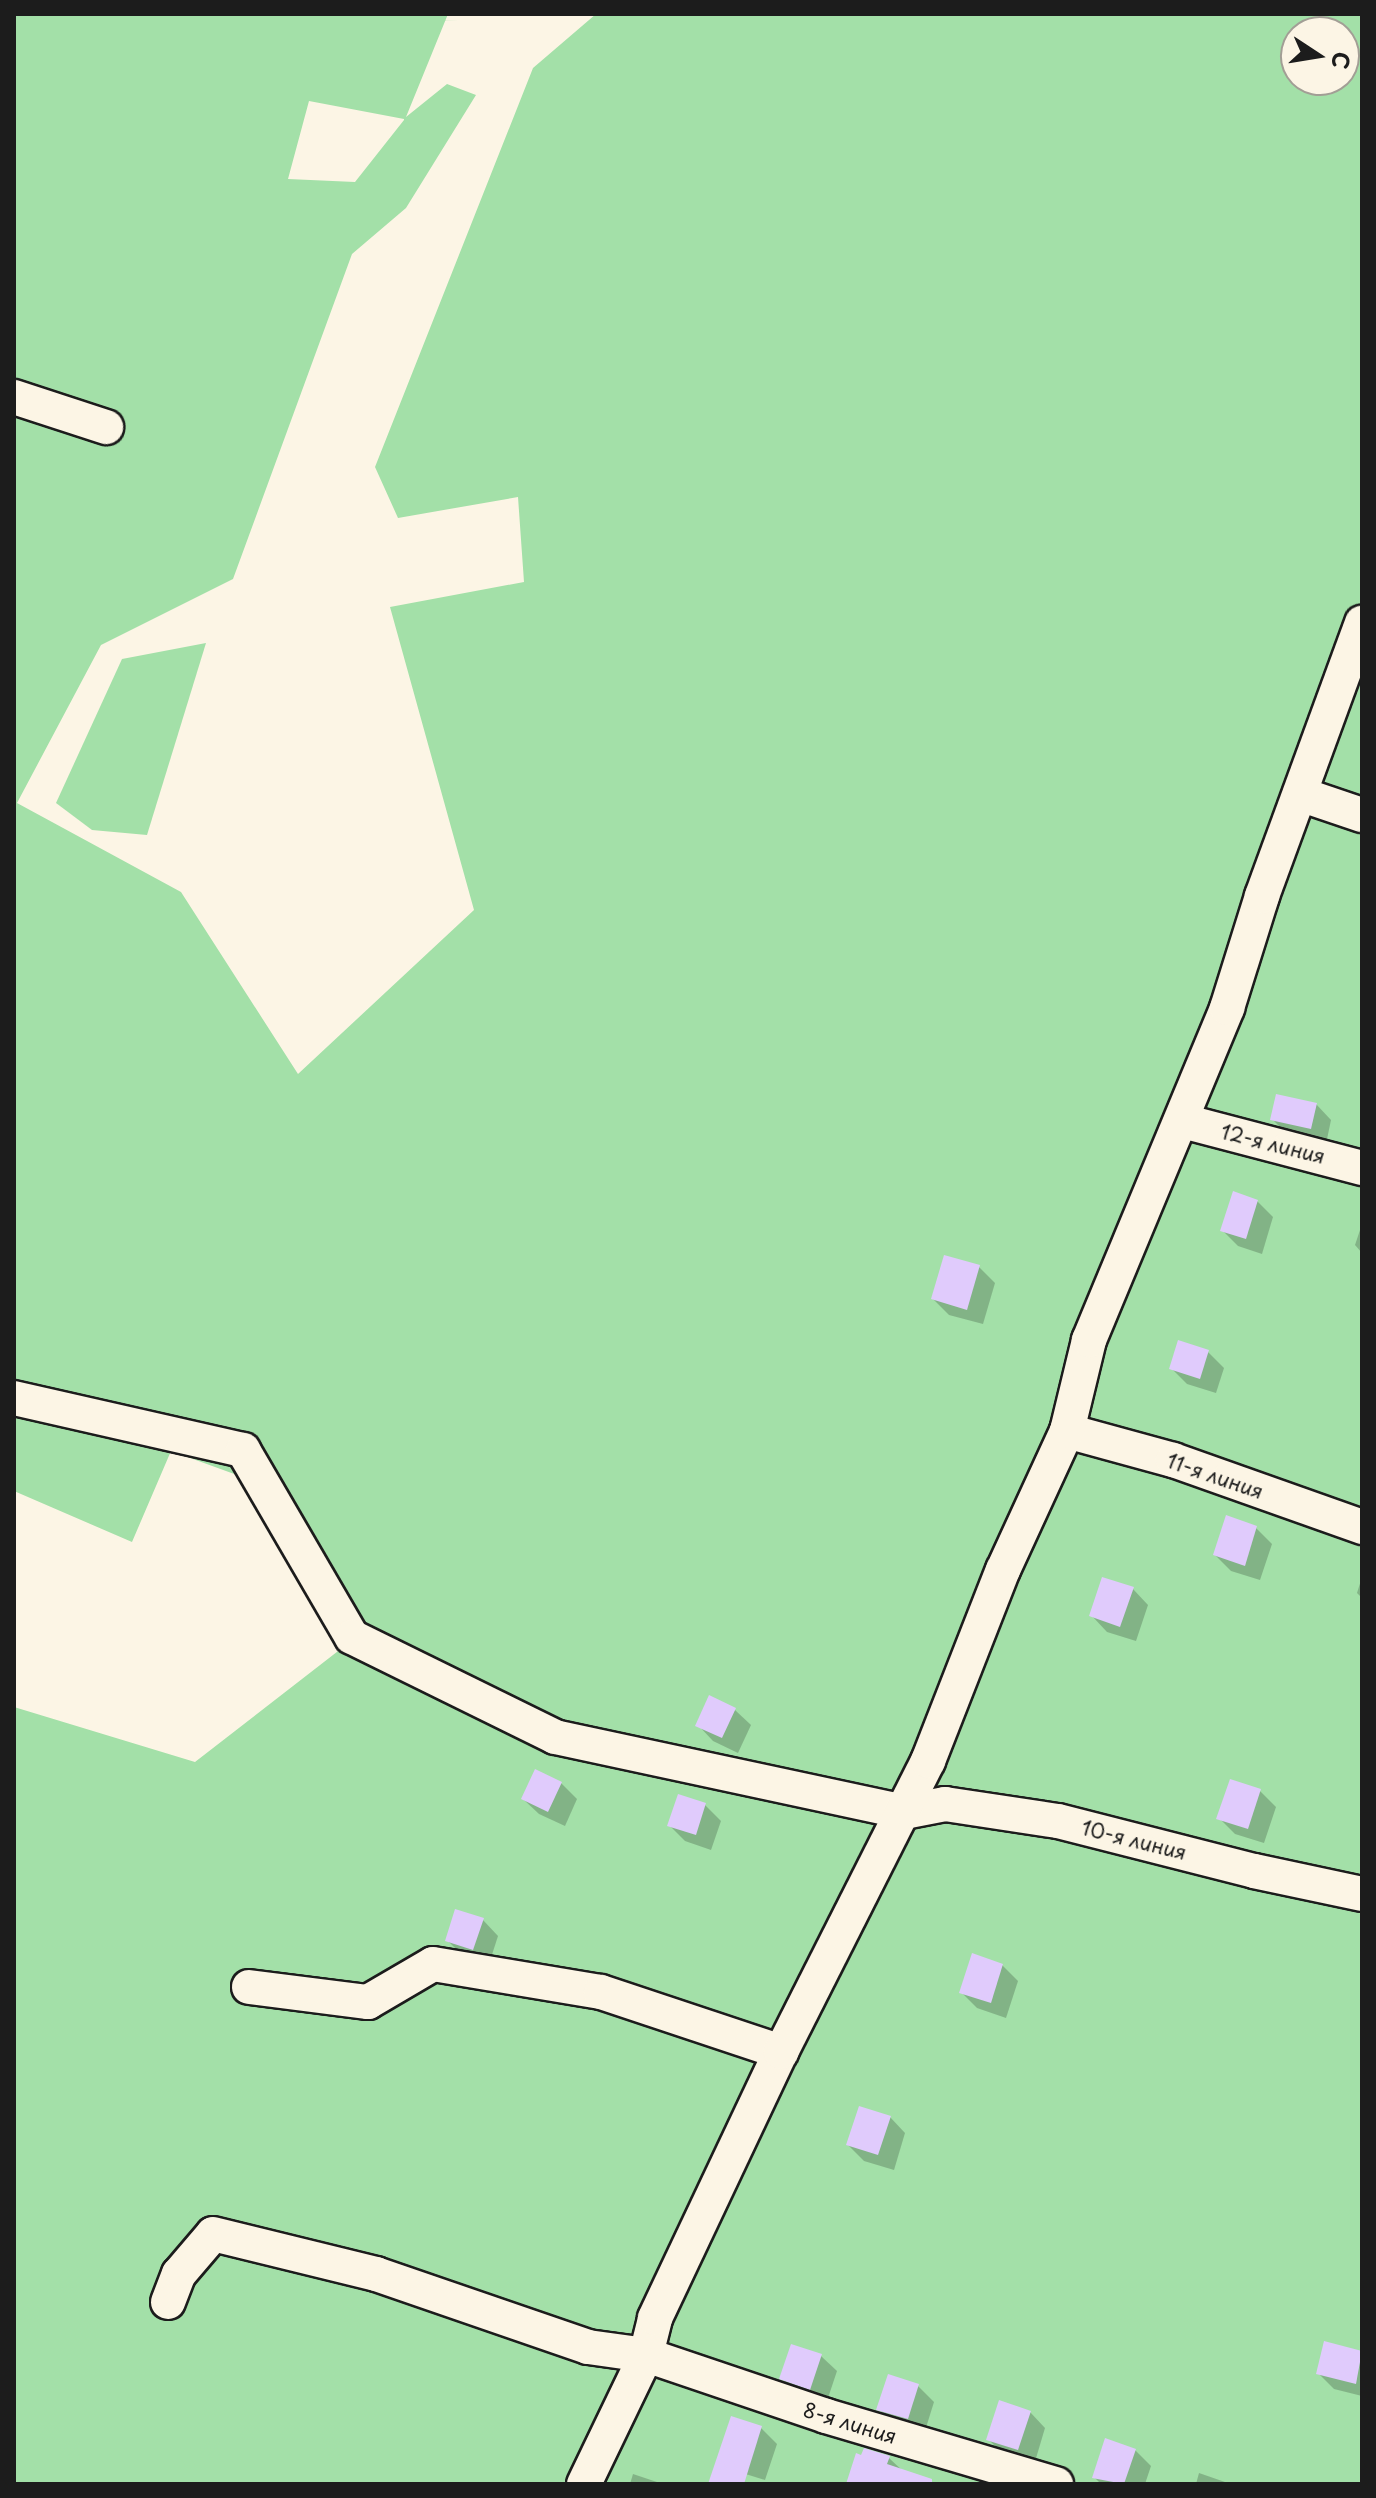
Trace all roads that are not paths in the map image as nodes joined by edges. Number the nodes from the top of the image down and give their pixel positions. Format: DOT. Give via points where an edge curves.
graph roads {
  1 [pos="14,397"];
  2 [pos="106,427"];
  3 [pos="1362,623"];
  4 [pos="1300,794"];
  5 [pos="1362,815"];
  6 [pos="1183,1121"];
  7 [pos="1362,1168"];
  8 [pos="14,1398"];
  9 [pos="1067,1431"];
  10 [pos="1362,1527"];
  11 [pos="904,1812"];
  12 [pos="1362,1894"];
  13 [pos="249,1987"];
  14 [pos="781,2052"];
  15 [pos="168,2302"];
  16 [pos="646,2355"];
  17 [pos="584,2484"];
  18 [pos="1056,2484"];
  1 -- 2 [label="street"];
  3 -- 4 [label="street"];
  4 -- 5 [label="street"];
  4 -- 6 [label="street"];
  6 -- 7 [label="street, 12-я линия"];
  6 -- 9 [label="street" via="1089,1340"];
  8 -- 11 [label="street" via="243,1450 352,1637 555,1737"];
  9 -- 10 [label="street, 11-я линия" via="1173,1460"];
  9 -- 11 [label="street" via="1003,1570"];
  11 -- 12 [label="street, 10-я линия" via="945,1804 1058,1821"];
  11 -- 14 [label="street"];
  13 -- 14 [label="street" via="368,2002 433,1964 601,1992"];
  14 -- 16 [label="street" via="655,2318"];
  15 -- 16 [label="street, 8-я линия" via="179,2274 213,2234 376,2274 588,2347"];
  16 -- 17 [label="street"];
  16 -- 18 [label="street, 8-я линия" via="826,2416"];
}
